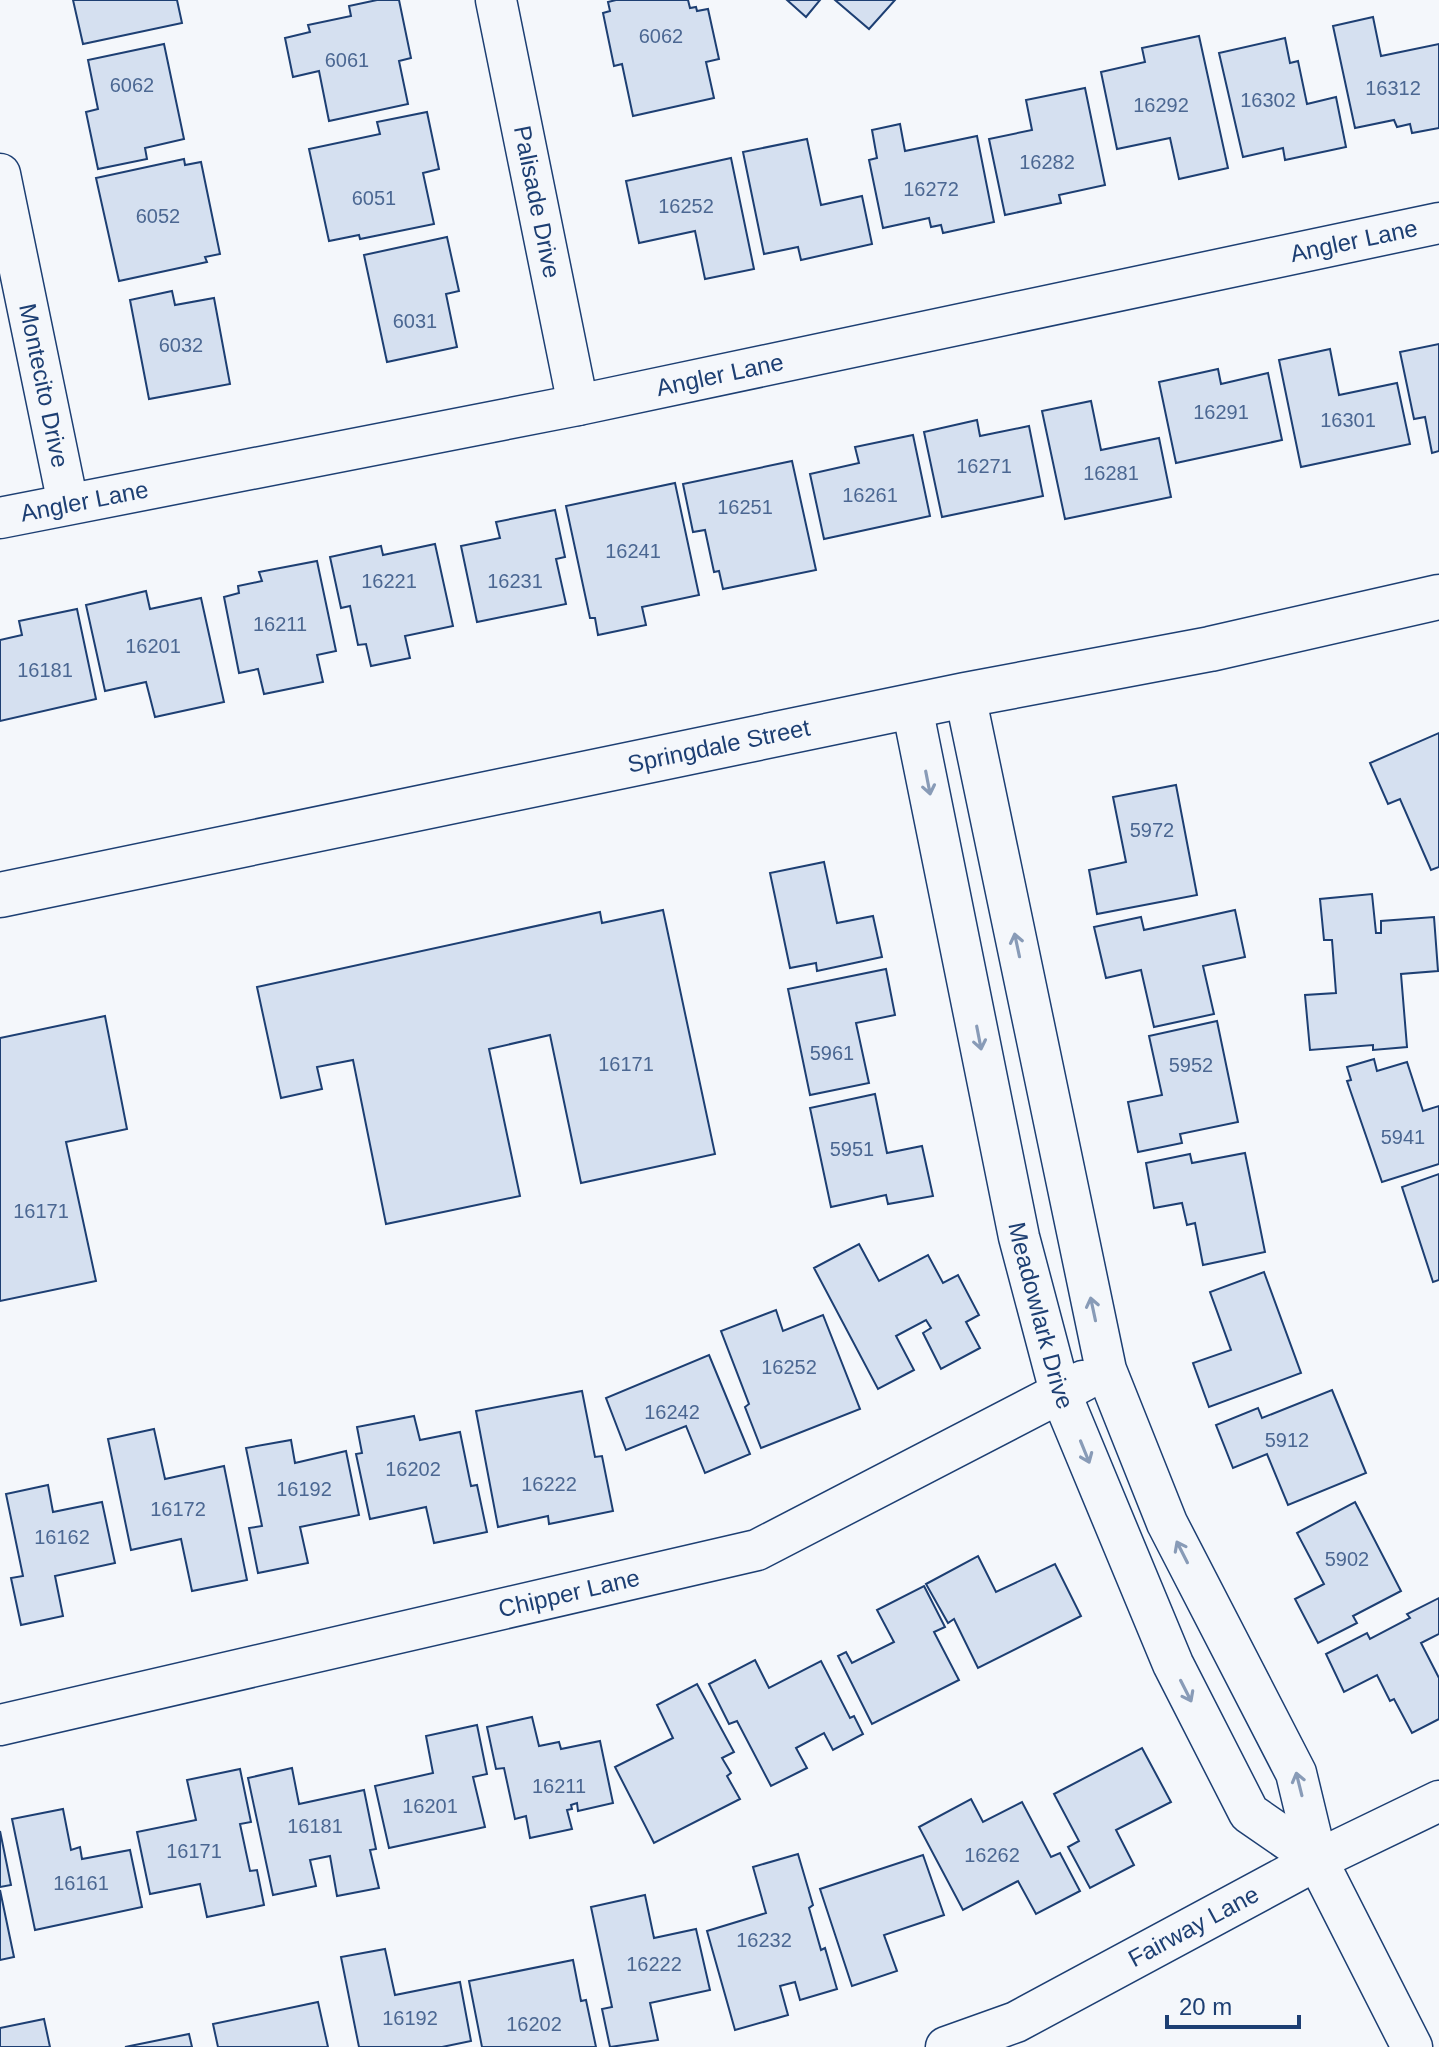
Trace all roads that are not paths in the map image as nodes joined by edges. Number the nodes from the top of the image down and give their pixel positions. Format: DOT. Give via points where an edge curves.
graph roads {
  1 [pos="496,0"];
  2 [pos="0,174"];
  3 [pos="1439,223"];
  4 [pos="578,405"];
  5 [pos="68,504"];
  6 [pos="0,518"];
  7 [pos="1439,597"];
  8 [pos="965,695"];
  9 [pos="912,707"];
  10 [pos="0,895"];
  11 [pos="1106,1370"];
  12 [pos="1060,1392"];
  13 [pos="0,1725"];
  14 [pos="1439,1801"];
  15 [pos="1317,1860"];
  16 [pos="946,2047"];
  17 [pos="1412,2047"];
  1 -- 4 [label="street, Palisade Drive"];
  2 -- 5 [label="street, Montecito Drive"];
  3 -- 4 [label="street, Angler Lane"];
  4 -- 5 [label="street, Angler Lane"];
  5 -- 6 [label="street, Angler Lane"];
  7 -- 8 [label="main road, Springdale Street" via="1210,649"];
  8 -- 9 [label="main road, Springdale Street"];
  11 -- 8 [label="street, Meadowlark Drive, one-way"];
  9 -- 10 [label="main road, Springdale Street"];
  9 -- 12 [label="street, Meadowlark Drive, one-way" via="1019,1237"];
  11 -- 12 [label="street, Chipper Lane"];
  15 -- 11 [label="street, Meadowlark Drive, one-way" via="1296,1773 1167,1523"];
  12 -- 13 [label="street, Chipper Lane" via="757,1550"];
  12 -- 15 [label="street, Meadowlark Drive, one-way" via="1173,1664 1249,1813"];
  14 -- 15 [label="street, Fairway Lane"];
  15 -- 16 [label="street, Fairway Lane" via="1016,2022"];
  15 -- 17 [label="street, Meadowlark Drive"];
}
